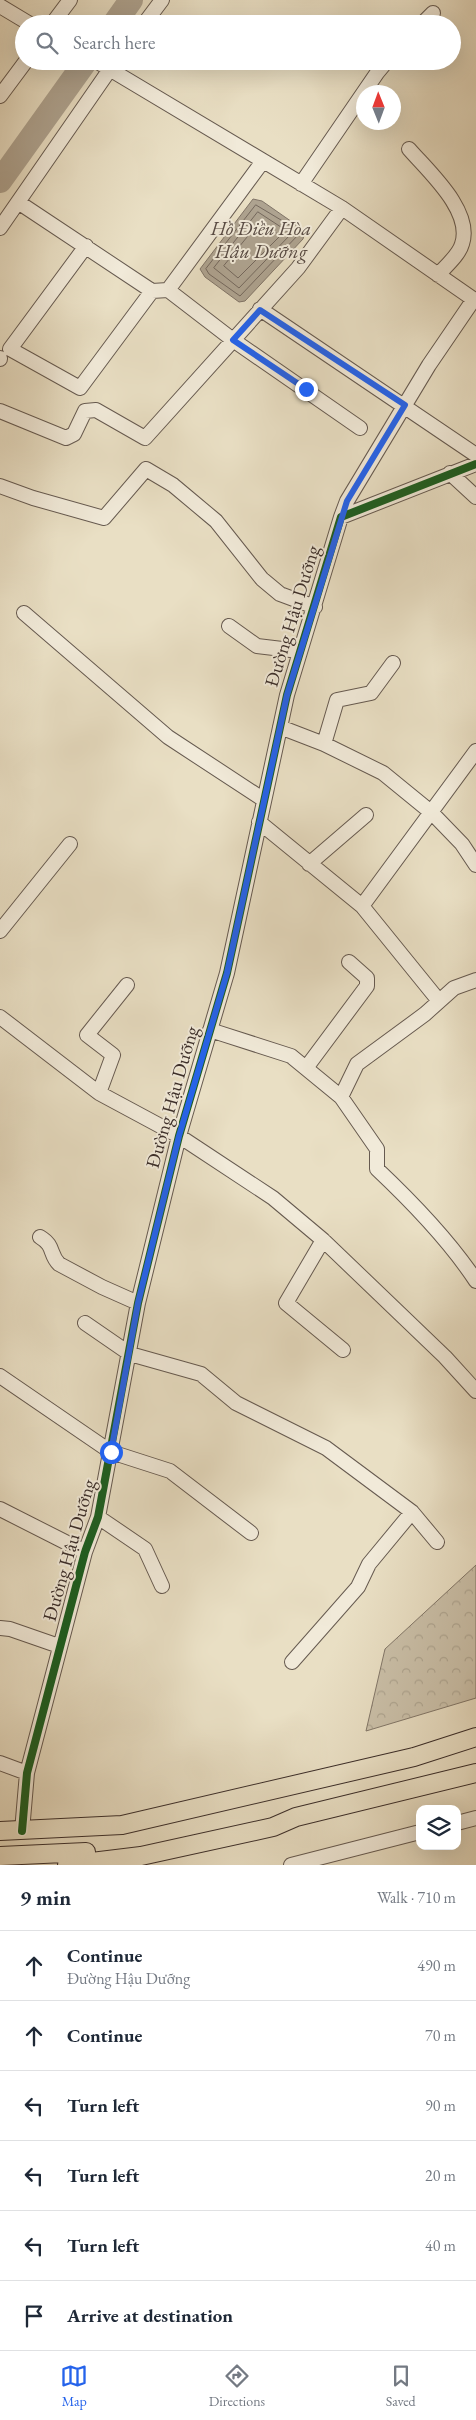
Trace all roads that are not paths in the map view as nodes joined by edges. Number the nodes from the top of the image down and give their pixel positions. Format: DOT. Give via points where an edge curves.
graph roads {
  1 [pos="70,0"];
  2 [pos="162,0"];
  3 [pos="0,6"];
  4 [pos="15,15"];
  5 [pos="59,15"];
  6 [pos="151,15"];
  7 [pos="19,70"];
  8 [pos="101,70"];
  9 [pos="116,70"];
  10 [pos="379,70"];
  11 [pos="2,90"];
  12 [pos="409,149"];
  13 [pos="263,161"];
  14 [pos="301,184"];
  15 [pos="18,202"];
  16 [pos="342,208"];
  17 [pos="0,228"];
  18 [pos="86,246"];
  19 [pos="438,275"];
  20 [pos="168,290"];
  21 [pos="152,291"];
  22 [pos="475,300"];
  23 [pos="260,310"];
  24 [pos="233,340"];
  25 [pos="405,405"];
  26 [pos="0,411"];
  27 [pos="360,428"];
  28 [pos="476,455"];
  29 [pos="476,464"];
  30 [pos="450,473"];
  31 [pos="0,486"];
  32 [pos="476,497"];
  33 [pos="341,517"];
  34 [pos="315,607"];
  35 [pos="24,613"];
  36 [pos="229,626"];
  37 [pos="299,651"];
  38 [pos="393,663"];
  39 [pos="280,727"];
  40 [pos="324,744"];
  41 [pos="476,751"];
  42 [pos="264,800"];
  43 [pos="432,813"];
  44 [pos="366,815"];
  45 [pos="259,822"];
  46 [pos="70,844"];
  47 [pos="309,864"];
  48 [pos="476,864"];
  49 [pos="362,906"];
  50 [pos="0,931"];
  51 [pos="349,962"];
  52 [pos="476,980"];
  53 [pos="127,985"];
  54 [pos="439,1001"];
  55 [pos="0,1017"];
  56 [pos="210,1030"];
  57 [pos="306,1068"];
  58 [pos="99,1093"];
  59 [pos="341,1097"];
  60 [pos="179,1136"];
  61 [pos="40,1238"];
  62 [pos="323,1240"];
  63 [pos="476,1281"];
  64 [pos="138,1303"];
  65 [pos="85,1324"];
  66 [pos="343,1350"];
  67 [pos="130,1354"];
  68 [pos="0,1376"];
  69 [pos="476,1391"];
  70 [pos="111,1452"];
  71 [pos="0,1509"];
  72 [pos="412,1512"];
  73 [pos="98,1517"];
  74 [pos="251,1533"];
  75 [pos="437,1542"];
  76 [pos="85,1552"];
  77 [pos="162,1586"];
  78 [pos="0,1628"];
  79 [pos="59,1646"];
  80 [pos="292,1662"];
  81 [pos="476,1737"];
  82 [pos="0,1763"];
  83 [pos="476,1772"];
  84 [pos="27,1773"];
  85 [pos="296,1817"];
  86 [pos="476,1818"];
  87 [pos="461,1822"];
  88 [pos="0,1831"];
  89 [pos="22,1831"];
  90 [pos="416,1833"];
  91 [pos="0,1856"];
  92 [pos="67,1865"];
  93 [pos="291,1865"];
  1 -- 5 [label="street"];
  2 -- 6 [label="street"];
  3 -- 4 [label="street"];
  7 -- 11 [label="street"];
  8 -- 15 [label="street"];
  9 -- 13 [label="street"];
  10 -- 14 [label="street"];
  12 -- 19 [label="street" via="455,203 464,228 462,246"];
  13 -- 14 [label="street"];
  13 -- 20 [label="street"];
  14 -- 16 [label="street"];
  15 -- 17 [label="street"];
  15 -- 18 [label="street"];
  16 -- 19 [label="street"];
  16 -- 23 [label="street" via="298,268"];
  18 -- 21 [label="street"];
  18 -- 21 [label="street" via="10,349 80,388"];
  19 -- 22 [label="street"];
  20 -- 21 [label="street"];
  20 -- 24 [label="street"];
  22 -- 25 [label="street, Đường Hậu Dưỡng"];
  23 -- 24 [label="street"];
  23 -- 25 [label="street"];
  24 -- 26 [label="street" via="145,438 96,410 85,411 70,438"];
  24 -- 27 [label="street"];
  25 -- 28 [label="street"];
  25 -- 33 [label="street, Đường Hậu Dưỡng" via="347,501"];
  29 -- 30 [label="street"];
  30 -- 32 [label="street"];
  30 -- 33 [label="street"];
  31 -- 34 [label="street" via="104,518 146,468 216,521 262,579 280,594"];
  33 -- 34 [label="street, Đường Hậu Dưỡng"];
  34 -- 37 [label="street, Đường Hậu Dưỡng"];
  35 -- 42 [label="street" via="168,737"];
  36 -- 37 [label="street" via="257,646"];
  37 -- 39 [label="street, Đường Hậu Dưỡng"];
  38 -- 40 [label="street" via="371,693 337,700"];
  39 -- 40 [label="street"];
  39 -- 42 [label="street, Đường Hậu Dưỡng"];
  40 -- 43 [label="street" via="383,773"];
  41 -- 43 [label="street"];
  42 -- 45 [label="street, Đường Hậu Dưỡng"];
  43 -- 48 [label="street"];
  43 -- 49 [label="street"];
  44 -- 47 [label="street"];
  45 -- 47 [label="street"];
  45 -- 56 [label="street, Đường Hậu Dưỡng" via="227,973"];
  46 -- 50 [label="street"];
  47 -- 49 [label="street"];
  49 -- 54 [label="street"];
  51 -- 57 [label="street" via="367,978 367,986"];
  52 -- 54 [label="street" via="454,988"];
  53 -- 58 [label="street" via="88,1035 114,1055"];
  54 -- 59 [label="street" via="357,1064"];
  55 -- 58 [label="street"];
  56 -- 57 [label="street" via="291,1056"];
  56 -- 60 [label="street, Đường Hậu Dưỡng"];
  57 -- 59 [label="street"];
  58 -- 60 [label="street"];
  59 -- 63 [label="street" via="377,1149 377,1169 463,1261"];
  60 -- 62 [label="street" via="273,1198"];
  60 -- 64 [label="street, Đường Hậu Dưỡng"];
  61 -- 64 [label="street" via="50,1244 59,1264"];
  62 -- 66 [label="street" via="286,1303"];
  62 -- 69 [label="street"];
  64 -- 67 [label="street, Đường Hậu Dưỡng"];
  65 -- 67 [label="street"];
  67 -- 70 [label="street, Đường Hậu Dưỡng"];
  67 -- 72 [label="street" via="201,1374 236,1403 326,1448"];
  68 -- 70 [label="street"];
  70 -- 73 [label="street, Đường Hậu Dưỡng"];
  70 -- 74 [label="street" via="170,1470"];
  71 -- 76 [label="street"];
  72 -- 75 [label="street"];
  72 -- 80 [label="street" via="369,1564 358,1587"];
  73 -- 76 [label="street, Đường Hậu Dưỡng"];
  73 -- 77 [label="street" via="145,1549"];
  76 -- 79 [label="street, Đường Hậu Dưỡng"];
  78 -- 79 [label="street"];
  79 -- 84 [label="street, Đường Hậu Dưỡng"];
  81 -- 89 [label="main road" via="414,1757 122,1826"];
  82 -- 84 [label="street"];
  83 -- 85 [label="main road"];
  84 -- 89 [label="street, Đường Hậu Dưỡng"];
  85 -- 91 [label="main road" via="270,1817 94,1851"];
  85 -- 92 [label="main road" via="273,1827 150,1854"];
  86 -- 87 [label="street"];
  88 -- 89 [label="main road"];
  90 -- 93 [label="street"];
}
